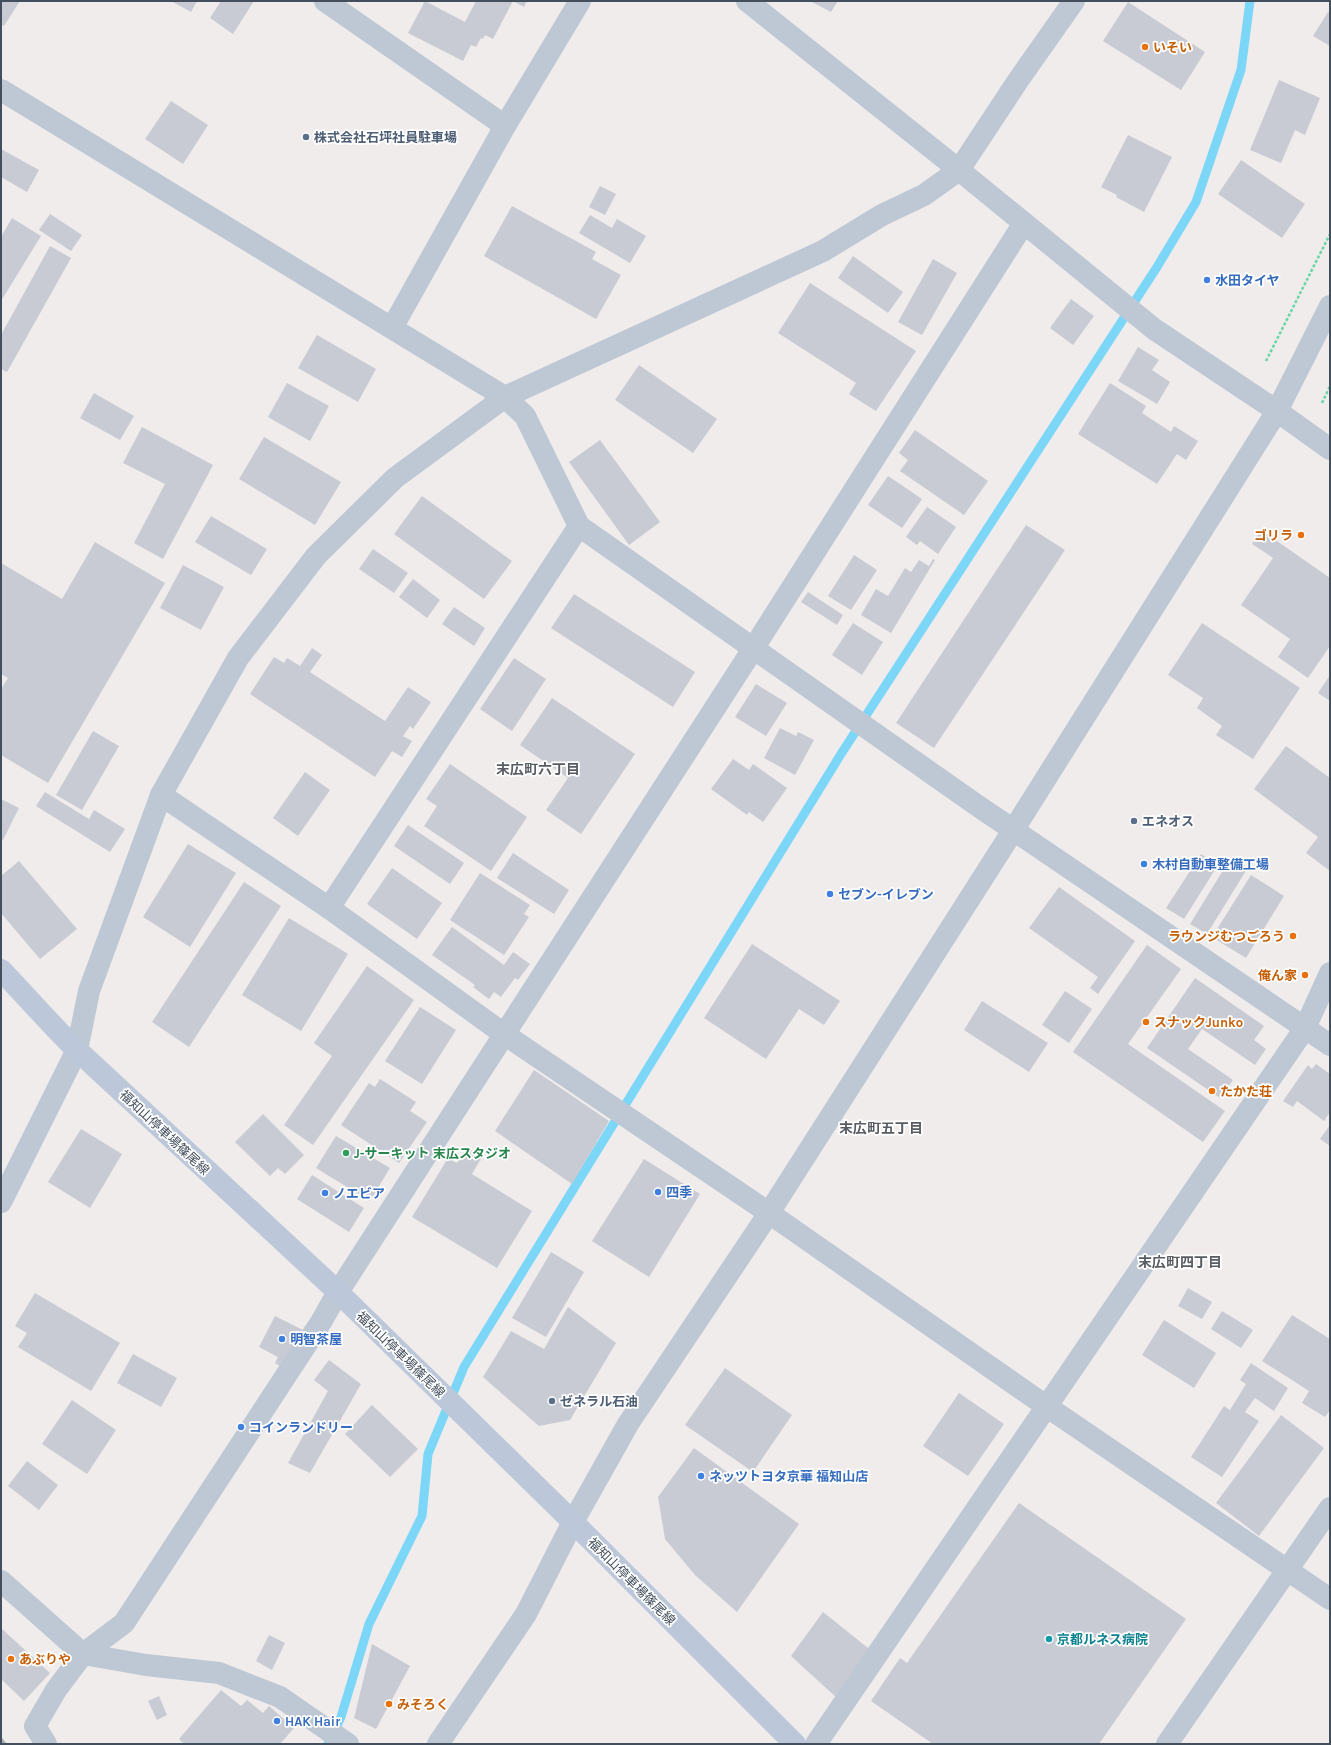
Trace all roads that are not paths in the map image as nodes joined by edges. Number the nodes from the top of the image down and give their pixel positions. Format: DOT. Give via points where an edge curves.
graph roads {
  1 [pos="325,1"];
  2 [pos="580,1"];
  3 [pos="746,1"];
  4 [pos="1074,1"];
  5 [pos="1,90"];
  6 [pos="505,126"];
  7 [pos="958,170"];
  8 [pos="1024,223"];
  9 [pos="1330,306"];
  10 [pos="392,328"];
  11 [pos="505,397"];
  12 [pos="1277,411"];
  13 [pos="1330,449"];
  14 [pos="579,526"];
  15 [pos="753,649"];
  16 [pos="161,796"];
  17 [pos="1014,829"];
  18 [pos="329,908"];
  19 [pos="1,970"];
  20 [pos="1330,973"];
  21 [pos="1305,1028"];
  22 [pos="504,1034"];
  23 [pos="1330,1045"];
  24 [pos="77,1050"];
  25 [pos="1,1202"];
  26 [pos="769,1213"];
  27 [pos="338,1292"];
  28 [pos="1046,1406"];
  29 [pos="1330,1508"];
  30 [pos="574,1522"];
  31 [pos="1287,1570"];
  32 [pos="1,1581"];
  33 [pos="1330,1599"];
  34 [pos="83,1654"];
  35 [pos="46,1744"];
  36 [pos="348,1744"];
  37 [pos="438,1744"];
  38 [pos="795,1744"];
  39 [pos="816,1744"];
  40 [pos="1167,1744"];
  1 -- 6 [label="street"];
  2 -- 6 [label="street"];
  3 -- 7 [label="street"];
  4 -- 7 [label="street"];
  5 -- 10 [label="street"];
  6 -- 10 [label="street"];
  7 -- 8 [label="street"];
  7 -- 11 [label="street" via="924,195 882,215 822,251"];
  8 -- 12 [label="street" via="1154,329"];
  8 -- 15 [label="street"];
  9 -- 12 [label="street"];
  10 -- 11 [label="street"];
  11 -- 14 [label="street" via="525,416"];
  11 -- 16 [label="street" via="395,478 316,556 238,658"];
  12 -- 13 [label="street"];
  12 -- 17 [label="street"];
  14 -- 15 [label="street"];
  14 -- 18 [label="street"];
  15 -- 17 [label="street"];
  15 -- 22 [label="street"];
  16 -- 18 [label="street"];
  16 -- 24 [label="street" via="89,991"];
  17 -- 21 [label="street"];
  17 -- 26 [label="street"];
  18 -- 22 [label="street"];
  19 -- 24 [label="main road, 福知山停車場篠尾線"];
  20 -- 21 [label="street"];
  21 -- 23 [label="street"];
  21 -- 28 [label="street"];
  22 -- 26 [label="street"];
  22 -- 27 [label="street"];
  24 -- 25 [label="street"];
  24 -- 27 [label="main road, 福知山停車場篠尾線"];
  26 -- 28 [label="street"];
  26 -- 30 [label="street" via="628,1424"];
  27 -- 30 [label="main road, 福知山停車場篠尾線"];
  27 -- 34 [label="street" via="317,1329 124,1623"];
  28 -- 31 [label="street"];
  28 -- 39 [label="street"];
  29 -- 31 [label="street"];
  30 -- 37 [label="street" via="526,1614"];
  30 -- 38 [label="main road, 福知山停車場篠尾線"];
  31 -- 33 [label="street"];
  31 -- 40 [label="street"];
  32 -- 34 [label="street"];
  34 -- 35 [label="street" via="56,1690 35,1726"];
  34 -- 36 [label="street" via="146,1665 219,1673 280,1697"];
}
